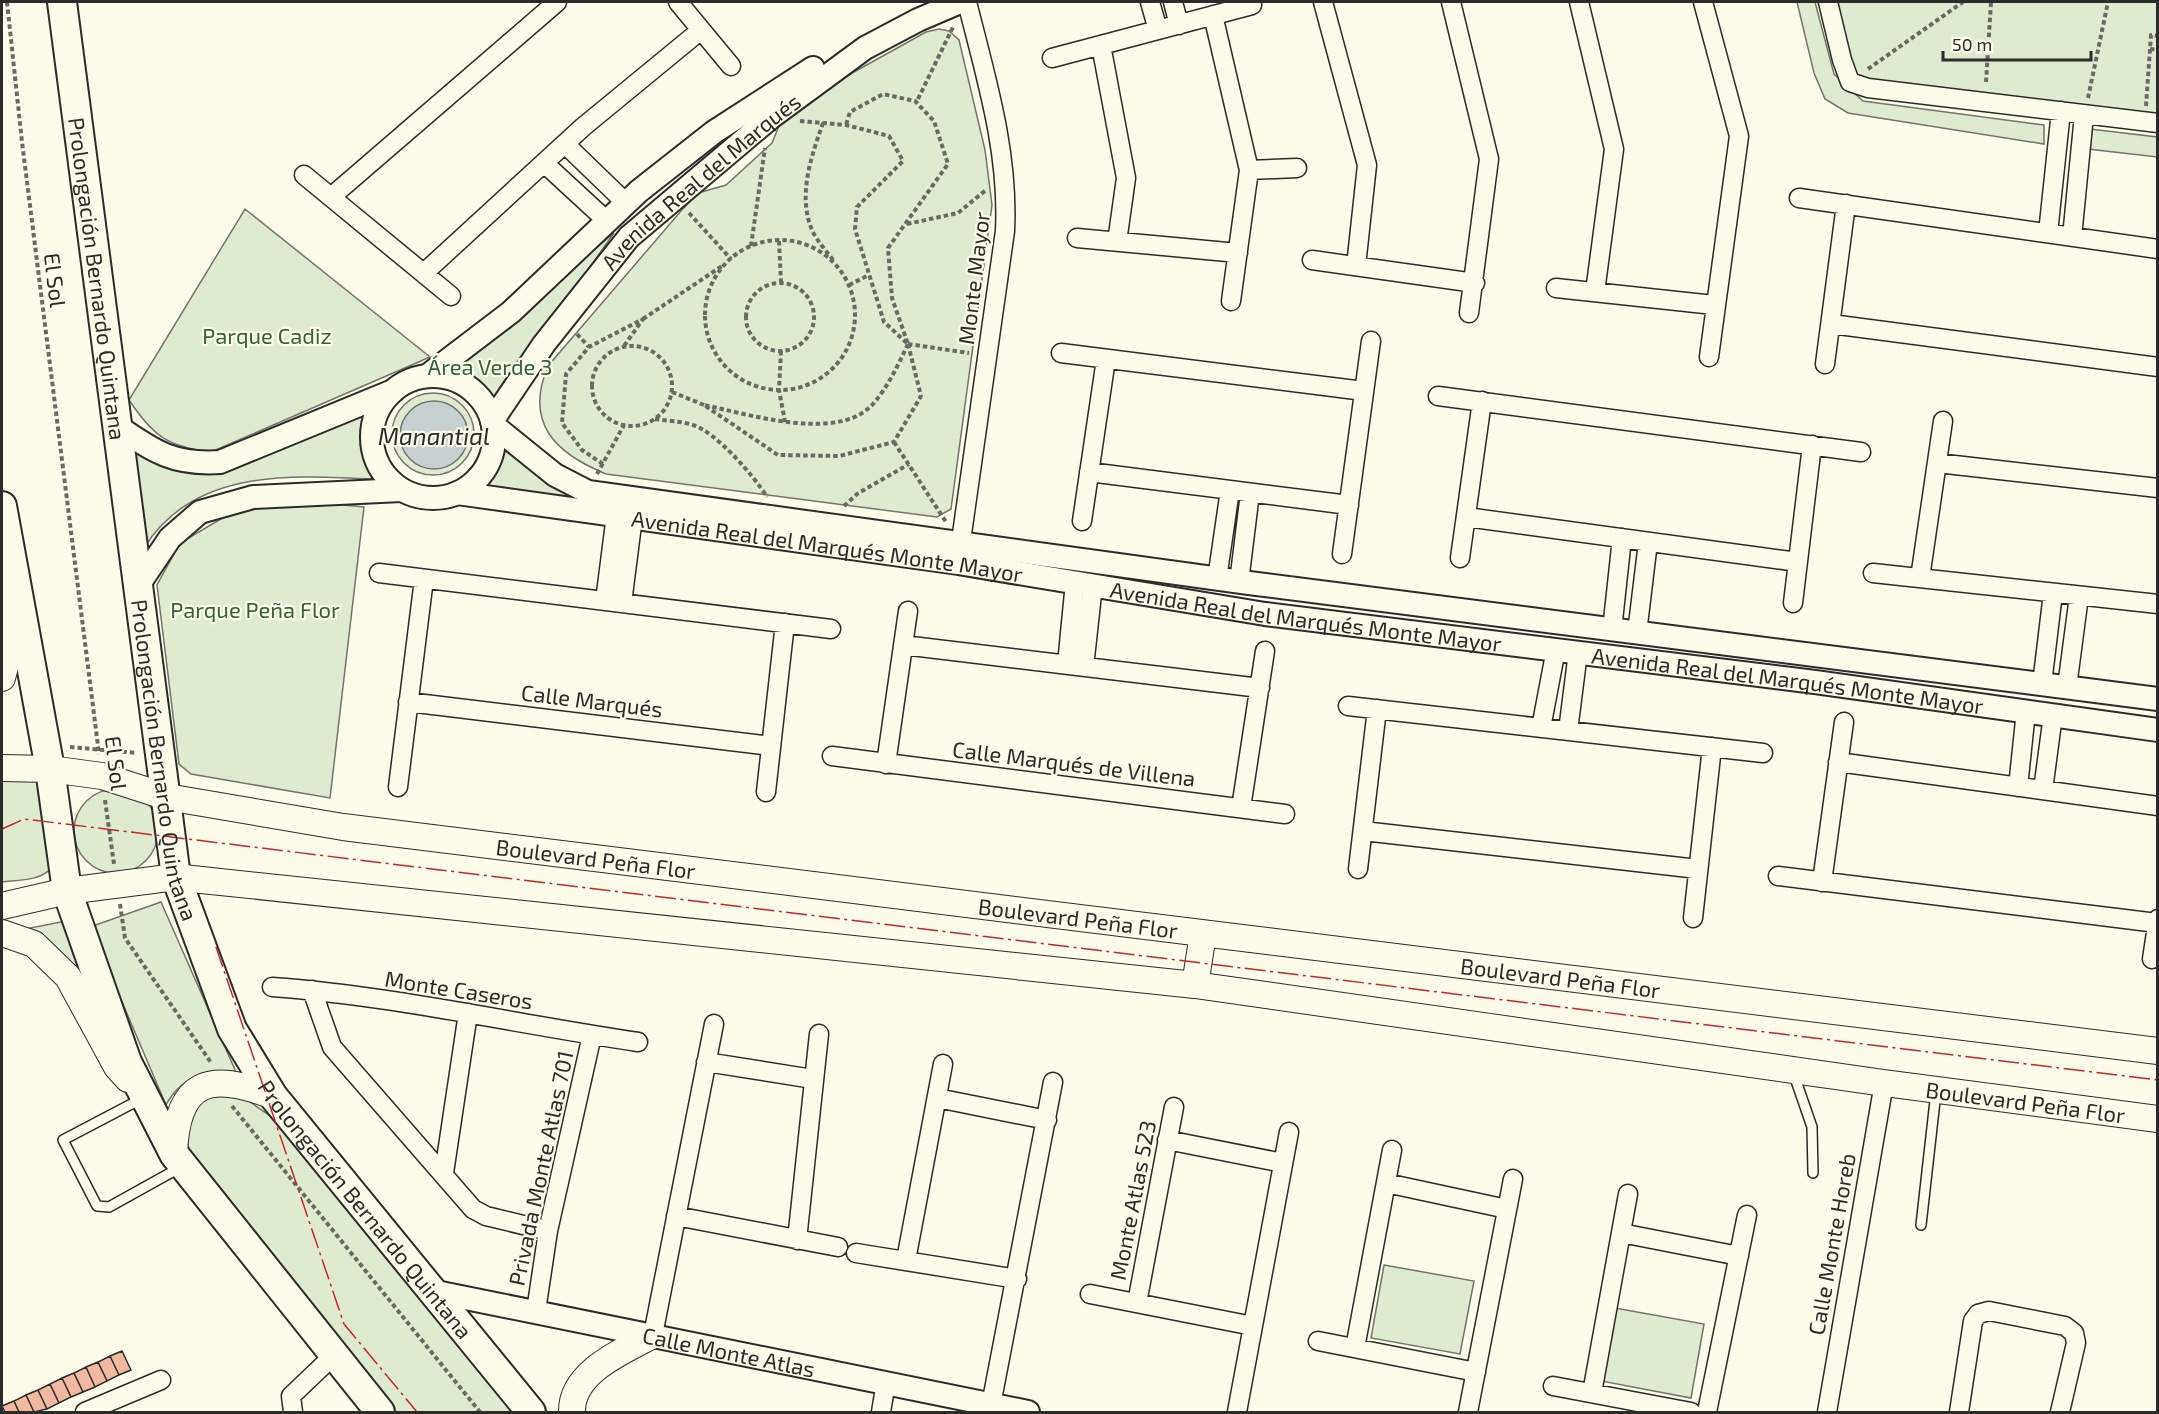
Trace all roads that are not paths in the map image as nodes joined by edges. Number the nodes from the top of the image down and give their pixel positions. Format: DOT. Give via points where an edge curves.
graph roads {
  1 [pos="62,2"];
  2 [pos="557,2"];
  3 [pos="678,2"];
  4 [pos="929,2"];
  5 [pos="967,2"];
  6 [pos="1150,2"];
  7 [pos="1173,2"];
  8 [pos="1323,2"];
  9 [pos="1451,2"];
  10 [pos="1579,2"];
  11 [pos="1703,2"];
  12 [pos="1828,2"];
  13 [pos="1252,5"];
  14 [pos="958,11"];
  15 [pos="1213,15"];
  16 [pos="1179,24"];
  17 [pos="701,30"];
  18 [pos="1158,30"];
  19 [pos="1101,45"];
  20 [pos="1052,58"];
  21 [pos="731,66"];
  22 [pos="2061,111"];
  23 [pos="2084,115"];
  24 [pos="2151,122"];
  25 [pos="565,144"];
  26 [pos="544,163"];
  27 [pos="1297,168"];
  28 [pos="1249,170"];
  29 [pos="304,175"];
  30 [pos="332,197"];
  31 [pos="1799,198"];
  32 [pos="626,203"];
  33 [pos="1846,204"];
  34 [pos="607,221"];
  35 [pos="2048,233"];
  36 [pos="2072,237"];
  37 [pos="1077,238"];
  38 [pos="1117,242"];
  39 [pos="2157,249"];
  40 [pos="1238,253"];
  41 [pos="1312,260"];
  42 [pos="1356,266"];
  43 [pos="425,272"];
  44 [pos="1475,283"];
  45 [pos="1556,288"];
  46 [pos="1594,292"];
  47 [pos="451,296"];
  48 [pos="1231,301"];
  49 [pos="1714,305"];
  50 [pos="1469,313"];
  51 [pos="1831,324"];
  52 [pos="1371,341"];
  53 [pos="1061,353"];
  54 [pos="1709,357"];
  55 [pos="1106,359"];
  56 [pos="1825,364"];
  57 [pos="2157,367"];
  58 [pos="427,376"];
  59 [pos="1364,391"];
  60 [pos="393,392"];
  61 [pos="1438,396"];
  62 [pos="1482,401"];
  63 [pos="1943,421"];
  64 [pos="492,423"];
  65 [pos="117,426"];
  66 [pos="1812,445"];
  67 [pos="1860,452"];
  68 [pos="1937,463"];
  69 [pos="1089,472"];
  70 [pos="2157,488"];
  71 [pos="402,490"];
  72 [pos="1230,490"];
  73 [pos="458,493"];
  74 [pos="1250,493"];
  75 [pos="1349,505"];
  76 [pos="2,506"];
  77 [pos="625,516"];
  78 [pos="1466,517"];
  79 [pos="1082,520"];
  80 [pos="1622,538"];
  81 [pos="1648,542"];
  82 [pos="959,553"];
  83 [pos="1342,554"];
  84 [pos="1460,558"];
  85 [pos="1798,562"];
  86 [pos="379,573"];
  87 [pos="1873,573"];
  88 [pos="2,576"];
  89 [pos="1920,578"];
  90 [pos="424,579"];
  91 [pos="1228,580"];
  92 [pos="139,584"];
  93 [pos="1084,584"];
  94 [pos="2053,593"];
  95 [pos="2079,596"];
  96 [pos="614,602"];
  97 [pos="1793,603"];
  98 [pos="2157,604"];
  99 [pos="908,611"];
  100 [pos="784,623"];
  101 [pos="831,629"];
  102 [pos="1612,630"];
  103 [pos="1637,633"];
  104 [pos="903,645"];
  105 [pos="1567,650"];
  106 [pos="1265,651"];
  107 [pos="1821,656"];
  108 [pos="1076,666"];
  109 [pos="2,678"];
  110 [pos="1815,682"];
  111 [pos="2042,684"];
  112 [pos="2067,687"];
  113 [pos="1260,688"];
  114 [pos="2157,699"];
  115 [pos="408,702"];
  116 [pos="1348,706"];
  117 [pos="1377,709"];
  118 [pos="2026,711"];
  119 [pos="2053,715"];
  120 [pos="1844,722"];
  121 [pos="1541,728"];
  122 [pos="2157,730"];
  123 [pos="1568,731"];
  124 [pos="771,746"];
  125 [pos="1712,747"];
  126 [pos="1763,753"];
  127 [pos="832,756"];
  128 [pos="1838,762"];
  129 [pos="886,764"];
  130 [pos="2,768"];
  131 [pos="51,769"];
  132 [pos="398,786"];
  133 [pos="2018,787"];
  134 [pos="2043,790"];
  135 [pos="766,792"];
  136 [pos="167,797"];
  137 [pos="2157,806"];
  138 [pos="1241,808"];
  139 [pos="1286,814"];
  140 [pos="1363,831"];
  141 [pos="1359,869"];
  142 [pos="1698,869"];
  143 [pos="1778,876"];
  144 [pos="176,877"];
  145 [pos="1822,882"];
  146 [pos="67,891"];
  147 [pos="2,906"];
  148 [pos="1692,918"];
  149 [pos="2157,921"];
  150 [pos="2,933"];
  151 [pos="1203,934"];
  152 [pos="2152,959"];
  153 [pos="1195,985"];
  154 [pos="272,987"];
  155 [pos="312,990"];
  156 [pos="468,1013"];
  157 [pos="714,1024"];
  158 [pos="819,1034"];
  159 [pos="592,1035"];
  160 [pos="638,1042"];
  161 [pos="2157,1051"];
  162 [pos="706,1062"];
  163 [pos="943,1064"];
  164 [pos="1792,1070"];
  165 [pos="813,1079"];
  166 [pos="1053,1082"];
  167 [pos="1884,1083"];
  168 [pos="1937,1090"];
  169 [pos="142,1096"];
  170 [pos="273,1096"];
  171 [pos="937,1098"];
  172 [pos="1174,1107"];
  173 [pos="2157,1119"];
  174 [pos="1047,1120"];
  175 [pos="1289,1132"];
  176 [pos="1167,1140"];
  177 [pos="1392,1150"];
  178 [pos="179,1160"];
  179 [pos="1283,1163"];
  180 [pos="444,1173"];
  181 [pos="1813,1173"];
  182 [pos="1513,1179"];
  183 [pos="1386,1183"];
  184 [pos="1628,1194"];
  185 [pos="1507,1209"];
  186 [pos="1747,1215"];
  187 [pos="676,1216"];
  188 [pos="1922,1225"];
  189 [pos="548,1231"];
  190 [pos="1621,1233"];
  191 [pos="797,1240"];
  192 [pos="838,1247"];
  193 [pos="856,1253"];
  194 [pos="1739,1256"];
  195 [pos="906,1260"];
  196 [pos="1017,1279"];
  197 [pos="431,1291"];
  198 [pos="1090,1294"];
  199 [pos="1137,1303"];
  200 [pos="536,1311"];
  201 [pos="1253,1326"];
  202 [pos="653,1335"];
  203 [pos="1318,1341"];
  204 [pos="1355,1348"];
  205 [pos="333,1356"];
  206 [pos="1476,1372"];
  207 [pos="161,1380"];
  208 [pos="886,1382"];
  209 [pos="1554,1386"];
  210 [pos="1592,1394"];
  211 [pos="991,1405"];
  212 [pos="84,1413"];
  213 [pos="293,1413"];
  214 [pos="380,1413"];
  215 [pos="531,1413"];
  216 [pos="572,1413"];
  217 [pos="881,1413"];
  218 [pos="1028,1413"];
  219 [pos="1237,1413"];
  220 [pos="1468,1413"];
  221 [pos="1691,1413"];
  222 [pos="1707,1413"];
  223 [pos="1827,1413"];
  224 [pos="1959,1413"];
  225 [pos="2060,1413"];
  1 -- 65 [label="main road, Prolongación Bernardo Quintana"];
  2 -- 30 [label="street"];
  3 -- 17 [label="street"];
  4 -- 32 [label="street, Avenida Real del Marqués" via="864,35 714,132"];
  5 -- 82 [label="street, Monte Mayor" via="1005,170 1005,231"];
  6 -- 18 [label="street"];
  7 -- 16 [label="street"];
  8 -- 42 [label="street" via="1367,165"];
  9 -- 44 [label="street" via="1489,159"];
  10 -- 46 [label="street" via="1614,149"];
  11 -- 49 [label="street" via="1739,136"];
  12 -- 22 [label="street" via="1850,82 1868,88"];
  13 -- 15 [label="street"];
  14 -- 64 [label="street, Avenida Real del Marqués" via="918,20 865,48 770,118 629,237 544,344"];
  15 -- 16 [label="street"];
  15 -- 28 [label="street"];
  16 -- 18 [label="street"];
  17 -- 21 [label="street"];
  17 -- 25 [label="street"];
  18 -- 19 [label="street"];
  19 -- 20 [label="street"];
  19 -- 38 [label="street" via="1126,178"];
  22 -- 23 [label="street"];
  22 -- 35 [label="street"];
  23 -- 24 [label="street"];
  23 -- 36 [label="street"];
  25 -- 26 [label="street"];
  25 -- 32 [label="street"];
  26 -- 34 [label="street"];
  26 -- 43 [label="street"];
  27 -- 28 [label="street"];
  28 -- 40 [label="street"];
  29 -- 30 [label="street"];
  30 -- 43 [label="street"];
  31 -- 33 [label="street"];
  32 -- 34 [label="street, Avenida Real del Marqués"];
  33 -- 35 [label="street"];
  33 -- 51 [label="street"];
  34 -- 58 [label="street, Avenida Real del Marqués" via="511,312"];
  35 -- 36 [label="street"];
  36 -- 39 [label="street"];
  37 -- 38 [label="street"];
  38 -- 40 [label="street"];
  40 -- 48 [label="street"];
  41 -- 42 [label="street"];
  42 -- 44 [label="street"];
  43 -- 47 [label="street"];
  44 -- 50 [label="street"];
  45 -- 46 [label="street"];
  46 -- 49 [label="street"];
  49 -- 54 [label="street"];
  51 -- 56 [label="street"];
  51 -- 57 [label="street"];
  52 -- 59 [label="street"];
  53 -- 55 [label="street"];
  55 -- 59 [label="street"];
  55 -- 69 [label="street"];
  58 -- 60 [label="street" via="409,381"];
  58 -- 64 [label="street" via="444,377 474,392"];
  59 -- 75 [label="street"];
  60 -- 65 [label="street" via="220,462 193,464 164,456"];
  60 -- 71 [label="street" via="377,415 372,443 387,477"];
  61 -- 62 [label="street"];
  62 -- 66 [label="street"];
  62 -- 78 [label="street"];
  63 -- 68 [label="street"];
  64 -- 73 [label="street" via="491,455 484,471"];
  64 -- 82 [label="street, Avenida Real del Marqués Monte Mayor" via="555,475 588,492 824,525"];
  65 -- 92 [label="main road, Prolongación Bernardo Quintana"];
  66 -- 67 [label="street"];
  66 -- 85 [label="street"];
  68 -- 70 [label="street"];
  68 -- 89 [label="street"];
  69 -- 72 [label="street"];
  69 -- 79 [label="street"];
  71 -- 73 [label="street" via="439,498"];
  71 -- 92 [label="street" via="254,497 200,512 170,538"];
  72 -- 74 [label="street"];
  72 -- 91 [label="street"];
  73 -- 77 [label="street, Avenida Real del Marqués Monte Mayor"];
  74 -- 75 [label="street"];
  74 -- 91 [label="street"];
  75 -- 83 [label="street"];
  76 -- 131 [label="main road"];
  77 -- 82 [label="street, Avenida Real del Marqués Monte Mayor"];
  77 -- 96 [label="street"];
  78 -- 80 [label="street"];
  78 -- 84 [label="street"];
  80 -- 81 [label="street"];
  80 -- 102 [label="street"];
  81 -- 85 [label="street"];
  81 -- 103 [label="street"];
  82 -- 91 [label="street, Avenida Real del Marqués Monte Mayor"];
  82 -- 93 [label="street, Avenida Real del Marqués Monte Mayor"];
  85 -- 97 [label="street"];
  86 -- 90 [label="street"];
  87 -- 89 [label="street"];
  88 -- 109 [label="main road" via="6,663"];
  89 -- 94 [label="street"];
  90 -- 96 [label="street"];
  90 -- 115 [label="street"];
  91 -- 102 [label="street, Avenida Real del Marqués Monte Mayor"];
  92 -- 136 [label="main road, Prolongación Bernardo Quintana"];
  93 -- 105 [label="street, Avenida Real del Marqués Monte Mayor" via="1265,614"];
  93 -- 108 [label="street"];
  94 -- 95 [label="street"];
  94 -- 111 [label="street"];
  95 -- 98 [label="street"];
  95 -- 112 [label="street"];
  96 -- 100 [label="street"];
  99 -- 104 [label="street"];
  100 -- 101 [label="street"];
  100 -- 124 [label="street"];
  102 -- 103 [label="street, Avenida Real del Marqués Monte Mayor"];
  103 -- 107 [label="street, Avenida Real del Marqués Monte Mayor"];
  104 -- 108 [label="street"];
  104 -- 129 [label="street"];
  105 -- 110 [label="street, Avenida Real del Marqués Monte Mayor"];
  105 -- 121 [label="street"];
  105 -- 123 [label="street"];
  106 -- 113 [label="street"];
  107 -- 110 [label="street"];
  107 -- 111 [label="street, Avenida Real del Marqués Monte Mayor"];
  108 -- 113 [label="street"];
  110 -- 118 [label="street, Avenida Real del Marqués Monte Mayor"];
  111 -- 112 [label="street, Avenida Real del Marqués Monte Mayor"];
  112 -- 114 [label="street, Avenida Real del Marqués Monte Mayor"];
  113 -- 138 [label="street"];
  115 -- 124 [label="street, Calle Marqués"];
  115 -- 132 [label="street"];
  116 -- 117 [label="street"];
  117 -- 121 [label="street"];
  117 -- 140 [label="street"];
  118 -- 119 [label="street, Avenida Real del Marqués Monte Mayor"];
  118 -- 133 [label="street"];
  119 -- 122 [label="street, Avenida Real del Marqués Monte Mayor"];
  119 -- 134 [label="street"];
  120 -- 128 [label="street"];
  121 -- 123 [label="street"];
  123 -- 125 [label="street"];
  124 -- 135 [label="street"];
  125 -- 126 [label="street"];
  125 -- 142 [label="street"];
  127 -- 129 [label="street, Calle Marqués de Villena"];
  128 -- 133 [label="street"];
  128 -- 145 [label="street"];
  129 -- 138 [label="street, Calle Marqués de Villena"];
  130 -- 131 [label="main road, Boulevard Peña Flor"];
  131 -- 136 [label="main road, Boulevard Peña Flor" via="102,776"];
  131 -- 146 [label="main road"];
  133 -- 134 [label="street"];
  134 -- 137 [label="street"];
  136 -- 144 [label="main road, Prolongación Bernardo Quintana"];
  136 -- 151 [label="main road, Boulevard Peña Flor" via="343,827"];
  138 -- 139 [label="street, Calle Marqués de Villena"];
  140 -- 141 [label="street"];
  140 -- 142 [label="street"];
  142 -- 148 [label="street"];
  143 -- 145 [label="street"];
  144 -- 146 [label="main road, Boulevard Peña Flor"];
  144 -- 153 [label="main road, Boulevard Peña Flor"];
  144 -- 170 [label="main road, Prolongación Bernardo Quintana" via="232,1029"];
  145 -- 149 [label="street"];
  146 -- 147 [label="main road, Boulevard Peña Flor"];
  146 -- 169 [label="main road"];
  149 -- 152 [label="street"];
  150 -- 169 [label="main road" via="34,944 68,977 117,1067"];
  151 -- 153 [label="main road"];
  151 -- 161 [label="main road, Boulevard Peña Flor"];
  153 -- 164 [label="main road, Boulevard Peña Flor"];
  154 -- 155 [label="street, Monte Caseros"];
  155 -- 156 [label="street, Monte Caseros"];
  155 -- 180 [label="street" via="332,1047"];
  156 -- 159 [label="street, Monte Caseros"];
  156 -- 180 [label="street"];
  157 -- 162 [label="street"];
  158 -- 165 [label="street"];
  159 -- 160 [label="street, Monte Caseros"];
  159 -- 189 [label="street, Privada Monte Atlas 701"];
  162 -- 165 [label="street"];
  162 -- 187 [label="street"];
  163 -- 171 [label="street"];
  164 -- 167 [label="main road, Boulevard Peña Flor"];
  164 -- 181 [label="lane" via="1812,1127"];
  165 -- 191 [label="street"];
  166 -- 174 [label="street"];
  167 -- 168 [label="main road, Boulevard Peña Flor"];
  167 -- 223 [label="street, Calle Monte Horeb"];
  168 -- 173 [label="main road, Boulevard Peña Flor"];
  168 -- 188 [label="lane"];
  169 -- 178 [label="main road"];
  169 -- 178 [label="lane" via="63,1140 97,1206 108,1207"];
  170 -- 178 [label="main road" via="219,1081 202,1088 183,1103 176,1122"];
  170 -- 197 [label="main road, Prolongación Bernardo Quintana"];
  171 -- 174 [label="street"];
  171 -- 195 [label="street"];
  172 -- 176 [label="street, Monte Atlas 523"];
  174 -- 196 [label="street"];
  175 -- 179 [label="street"];
  176 -- 179 [label="street"];
  176 -- 199 [label="street, Monte Atlas 523"];
  177 -- 183 [label="street"];
  178 -- 205 [label="main road"];
  179 -- 201 [label="street"];
  180 -- 189 [label="street" via="473,1209 486,1216"];
  182 -- 185 [label="street"];
  183 -- 185 [label="street"];
  183 -- 204 [label="street"];
  184 -- 190 [label="street"];
  185 -- 206 [label="street"];
  186 -- 194 [label="street"];
  187 -- 191 [label="street"];
  187 -- 202 [label="street"];
  189 -- 200 [label="street, Privada Monte Atlas 701"];
  190 -- 194 [label="street"];
  190 -- 210 [label="street"];
  191 -- 192 [label="street"];
  193 -- 195 [label="street"];
  194 -- 222 [label="street"];
  195 -- 196 [label="street"];
  196 -- 211 [label="street"];
  197 -- 200 [label="street, Calle Monte Atlas"];
  197 -- 215 [label="main road, Prolongación Bernardo Quintana"];
  198 -- 199 [label="street"];
  199 -- 201 [label="street"];
  200 -- 202 [label="street, Calle Monte Atlas"];
  201 -- 219 [label="street"];
  202 -- 208 [label="street, Calle Monte Atlas"];
  202 -- 216 [label="main road" via="616,1353 591,1372 572,1402"];
  203 -- 204 [label="street"];
  204 -- 206 [label="street"];
  205 -- 213 [label="street" via="291,1396"];
  205 -- 214 [label="main road"];
  206 -- 220 [label="street"];
  207 -- 212 [label="street"];
  208 -- 211 [label="street, Calle Monte Atlas"];
  208 -- 217 [label="street"];
  209 -- 210 [label="street"];
  210 -- 221 [label="street"];
  211 -- 218 [label="street, Calle Monte Atlas"];
  224 -- 225 [label="street" via="1973,1322 1978,1314 1989,1311 2065,1326 2074,1333 2076,1343"];
}
